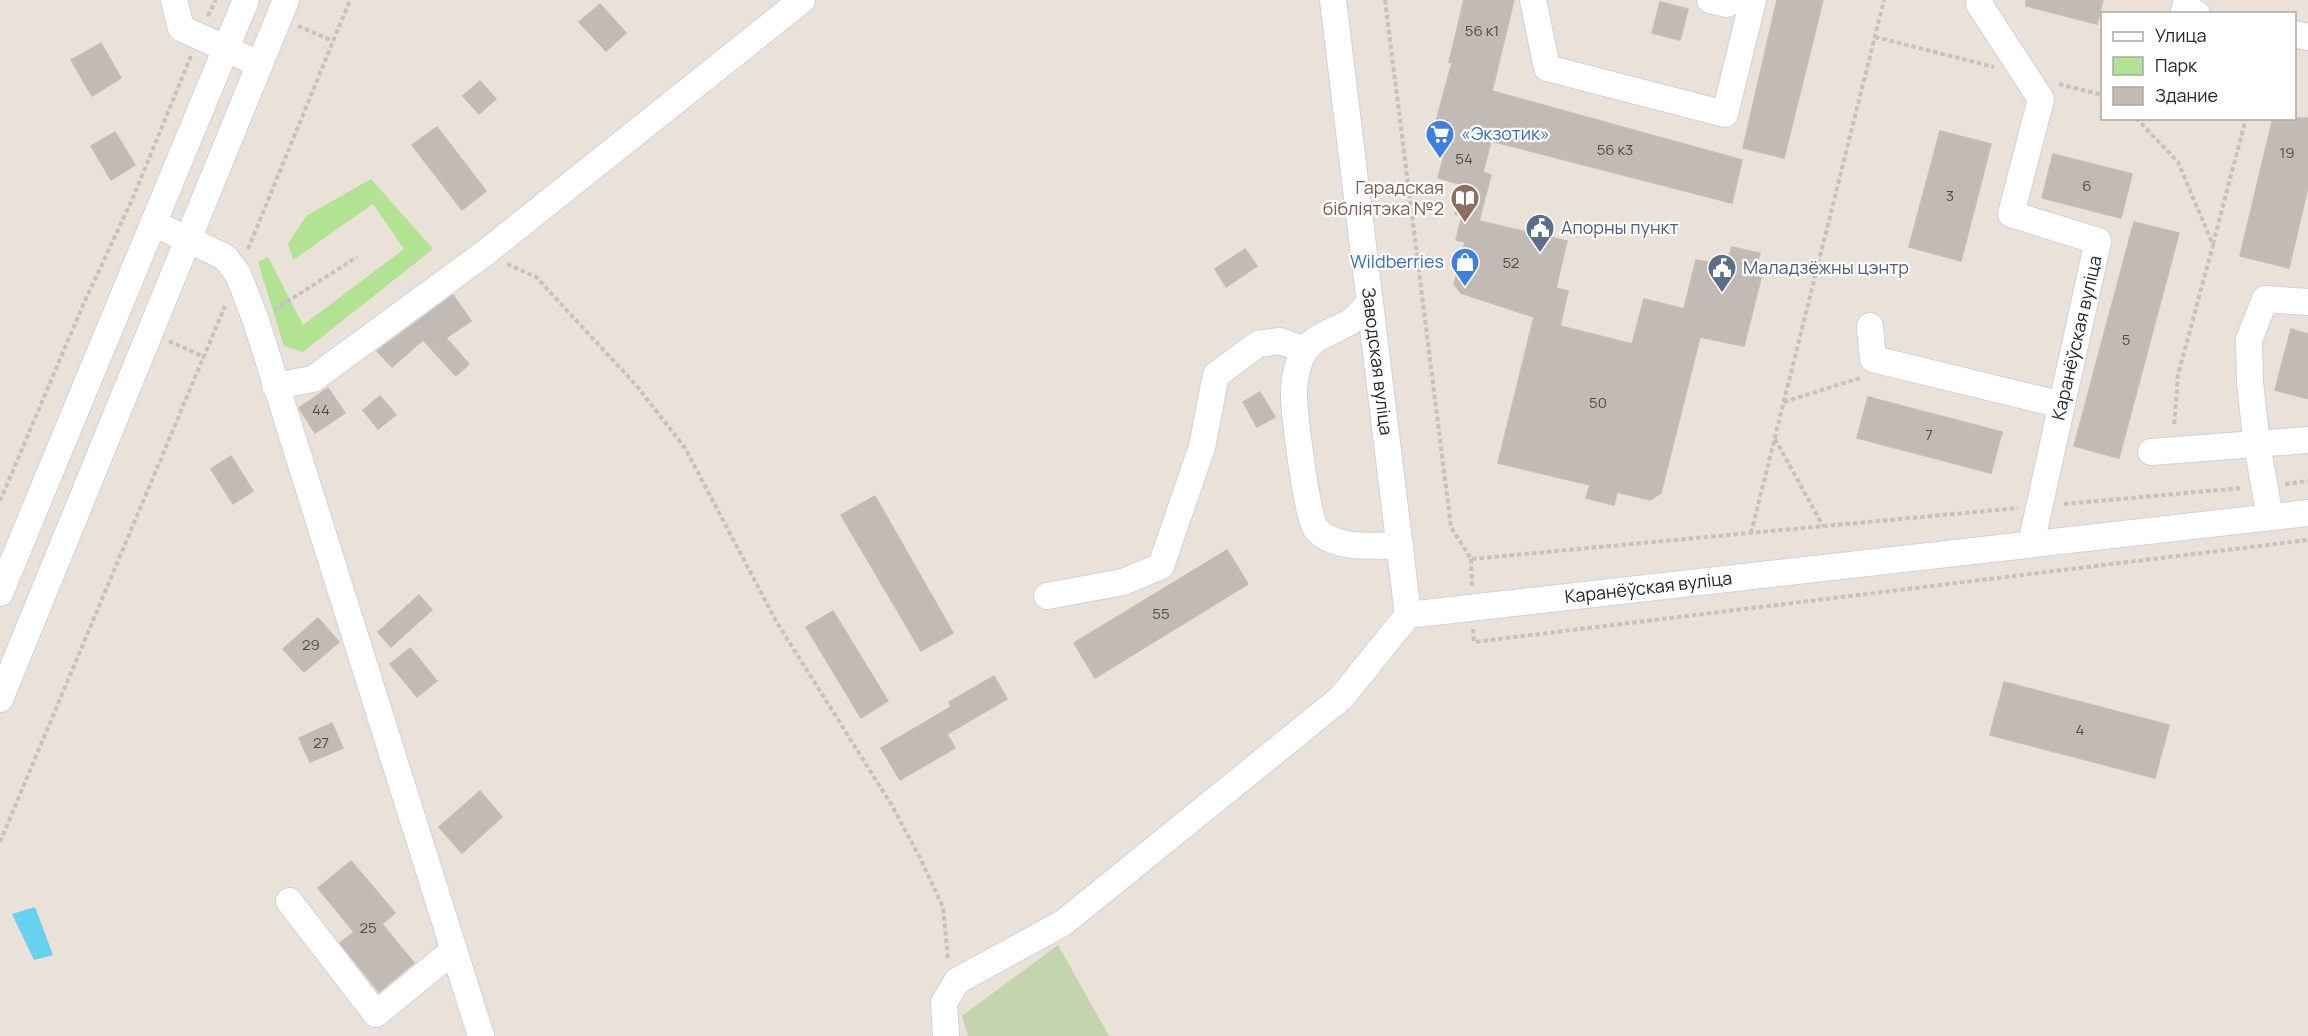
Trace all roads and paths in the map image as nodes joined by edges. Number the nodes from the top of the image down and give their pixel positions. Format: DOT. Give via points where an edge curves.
graph roads {
  1 [pos="174,0"];
  2 [pos="216,0"];
  3 [pos="246,0"];
  4 [pos="286,0"];
  5 [pos="350,0"];
  6 [pos="802,0"];
  7 [pos="1333,0"];
  8 [pos="1385,0"];
  9 [pos="1533,0"];
  10 [pos="1710,0"];
  11 [pos="1737,0"];
  12 [pos="1753,0"];
  13 [pos="1884,0"];
  14 [pos="1980,0"];
  15 [pos="2187,0"];
  16 [pos="2188,12"];
  17 [pos="199,36"];
  18 [pos="1875,37"];
  19 [pos="225,48"];
  20 [pos="258,64"];
  21 [pos="2026,76"];
  22 [pos="2101,95"];
  23 [pos="2138,120"];
  24 [pos="2245,120"];
  25 [pos="153,223"];
  26 [pos="187,239"];
  27 [pos="2213,245"];
  28 [pos="485,253"];
  29 [pos="357,257"];
  30 [pos="238,274"];
  31 [pos="2307,300"];
  32 [pos="1370,301"];
  33 [pos="256,321"];
  34 [pos="1870,326"];
  35 [pos="1305,350"];
  36 [pos="1885,362"];
  37 [pos="274,386"];
  38 [pos="1784,402"];
  39 [pos="2062,405"];
  40 [pos="1774,439"];
  41 [pos="2308,440"];
  42 [pos="2257,445"];
  43 [pos="2162,451"];
  44 [pos="2308,481"];
  45 [pos="2265,485"];
  46 [pos="0,501"];
  47 [pos="2039,506"];
  48 [pos="2308,513"];
  49 [pos="2270,517"];
  50 [pos="1823,526"];
  51 [pos="1751,533"];
  52 [pos="2308,540"];
  53 [pos="2031,544"];
  54 [pos="1400,545"];
  55 [pos="1471,559"];
  56 [pos="0,593"];
  57 [pos="1047,596"];
  58 [pos="1472,607"];
  59 [pos="1408,615"];
  60 [pos="0,699"];
  61 [pos="0,842"];
  62 [pos="289,901"];
  63 [pos="454,950"];
  64 [pos="957,981"];
  65 [pos="481,1036"];
  66 [pos="946,1036"];
  1 -- 17 [label="street" via="181,28"];
  2 -- 17 [label="path"];
  3 -- 19 [label="street"];
  4 -- 20 [label="street"];
  5 -- 30 [label="path"];
  6 -- 28 [label="street"];
  7 -- 32 [label="street, Заводская вуліца"];
  8 -- 55 [label="path" via="1451,527"];
  9 -- 12 [label="street" via="1547,68 1725,114"];
  10 -- 11 [label="street" via="1726,4"];
  13 -- 18 [label="path"];
  14 -- 21 [label="street, Каранёўская вуліца"];
  15 -- 16 [label="street" via="2184,11"];
  17 -- 19 [label="street"];
  17 -- 46 [label="path"];
  18 -- 21 [label="path"];
  18 -- 38 [label="path"];
  19 -- 20 [label="street"];
  19 -- 25 [label="street"];
  20 -- 26 [label="street"];
  21 -- 22 [label="path"];
  21 -- 39 [label="street, Каранёўская вуліца" via="2041,99 2011,214 2098,241"];
  23 -- 27 [label="path" via="2178,162"];
  24 -- 27 [label="path"];
  25 -- 26 [label="street"];
  25 -- 56 [label="street"];
  26 -- 30 [label="street" via="225,257"];
  26 -- 60 [label="street"];
  27 -- 43 [label="path"];
  28 -- 37 [label="street" via="313,379"];
  28 -- 64 [label="path" via="536,277 636,385 685,447 776,621 891,804 919,856 943,907 946,957"];
  29 -- 33 [label="path"];
  30 -- 33 [label="street"];
  30 -- 61 [label="path"];
  31 -- 42 [label="street" via="2265,299 2249,340"];
  32 -- 35 [label="street" via="1354,320 1317,338"];
  32 -- 54 [label="street, Заводская вуліца"];
  33 -- 37 [label="street"];
  34 -- 36 [label="street" via="1874,359"];
  35 -- 54 [label="street" via="1294,392 1308,510 1316,529 1357,547"];
  35 -- 57 [label="street" via="1280,341 1258,344 1216,375 1202,447 1161,566 1123,582"];
  36 -- 38 [label="path" via="1864,376"];
  36 -- 39 [label="street"];
  37 -- 63 [label="street"];
  38 -- 40 [label="path"];
  39 -- 47 [label="street, Каранёўская вуліца"];
  40 -- 50 [label="path"];
  40 -- 51 [label="path"];
  41 -- 42 [label="street"];
  42 -- 43 [label="street"];
  42 -- 45 [label="street"];
  44 -- 45 [label="path"];
  45 -- 47 [label="path"];
  45 -- 49 [label="street"];
  47 -- 50 [label="path"];
  47 -- 53 [label="street, Каранёўская вуліца"];
  48 -- 49 [label="street, Каранёўская вуліца"];
  49 -- 53 [label="street, Каранёўская вуліца"];
  50 -- 51 [label="path"];
  51 -- 55 [label="path"];
  52 -- 58 [label="path" via="1474,642"];
  53 -- 58 [label="street, Каранёўская вуліца"];
  54 -- 59 [label="street, Заводская вуліца"];
  55 -- 58 [label="path"];
  58 -- 59 [label="street, Каранёўская вуліца"];
  59 -- 64 [label="street" via="1341,698 1063,923"];
  62 -- 63 [label="street" via="376,1014"];
  63 -- 65 [label="street"];
  64 -- 66 [label="street" via="944,1004"];
}
